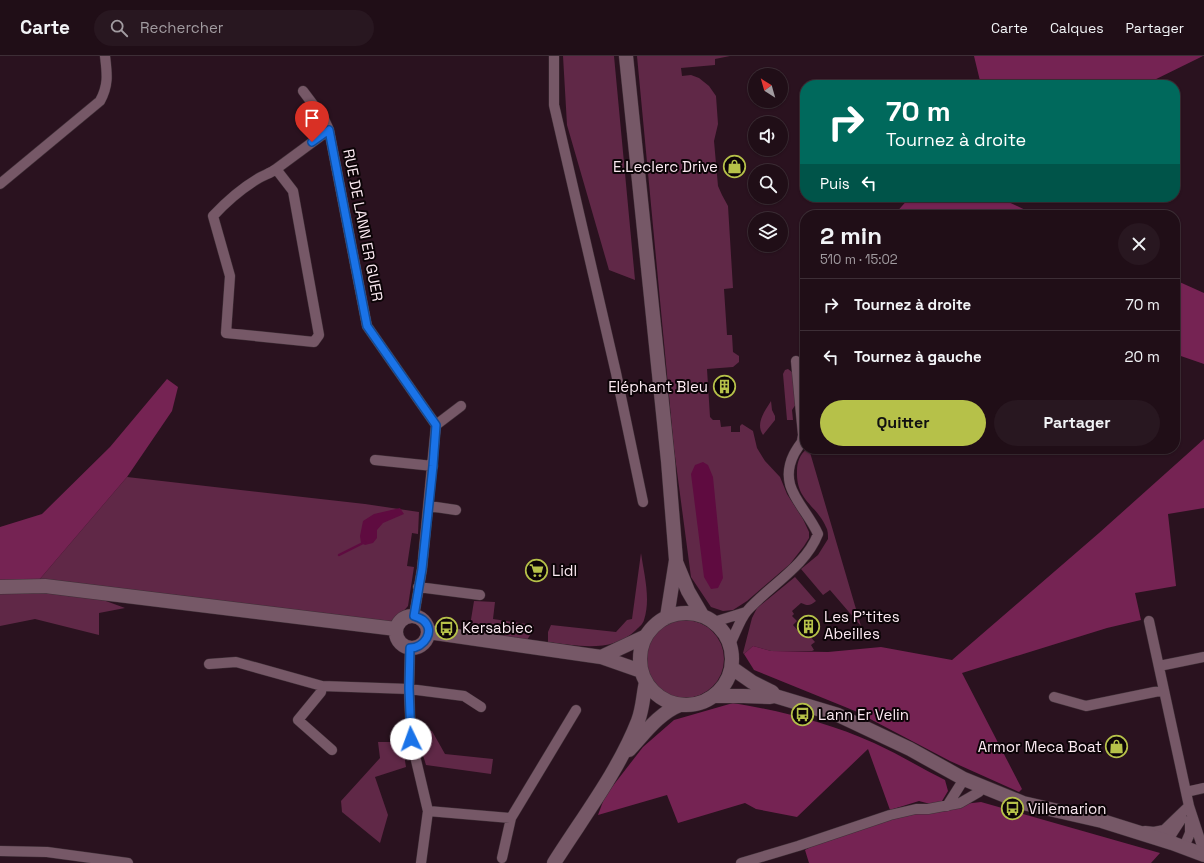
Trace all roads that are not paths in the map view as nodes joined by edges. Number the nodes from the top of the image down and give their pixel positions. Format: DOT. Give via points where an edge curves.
graph roads {
  1 [pos="105,56"];
  2 [pos="554,56"];
  3 [pos="626,56"];
  4 [pos="303,91"];
  5 [pos="329,130"];
  6 [pos="276,169"];
  7 [pos="0,184"];
  8 [pos="796,361"];
  9 [pos="800,403"];
  10 [pos="461,406"];
  11 [pos="436,425"];
  12 [pos="800,445"];
  13 [pos="375,460"];
  14 [pos="433,466"];
  15 [pos="643,502"];
  16 [pos="429,506"];
  17 [pos="456,510"];
  18 [pos="676,560"];
  19 [pos="0,587"];
  20 [pos="418,588"];
  21 [pos="480,595"];
  22 [pos="746,612"];
  23 [pos="702,615"];
  24 [pos="414,616"];
  25 [pos="668,616"];
  26 [pos="1149,621"];
  27 [pos="714,622"];
  28 [pos="396,630"];
  29 [pos="428,632"];
  30 [pos="646,636"];
  31 [pos="730,644"];
  32 [pos="410,648"];
  33 [pos="601,657"];
  34 [pos="1204,657"];
  35 [pos="209,664"];
  36 [pos="1159,666"];
  37 [pos="732,668"];
  38 [pos="644,677"];
  39 [pos="322,686"];
  40 [pos="409,688"];
  41 [pos="1164,690"];
  42 [pos="714,696"];
  43 [pos="775,696"];
  44 [pos="1054,697"];
  45 [pos="680,705"];
  46 [pos="481,707"];
  47 [pos="576,710"];
  48 [pos="332,750"];
  49 [pos="620,759"];
  50 [pos="964,779"];
  51 [pos="982,787"];
  52 [pos="1204,788"];
  53 [pos="1186,792"];
  54 [pos="947,806"];
  55 [pos="1189,806"];
  56 [pos="428,811"];
  57 [pos="511,818"];
  58 [pos="1123,827"];
  59 [pos="1178,845"];
  60 [pos="0,851"];
  61 [pos="1204,853"];
  62 [pos="502,858"];
  63 [pos="128,863"];
  64 [pos="421,863"];
  65 [pos="554,863"];
  66 [pos="741,863"];
  1 -- 7 [label="street" via="107,78 105,93 100,101"];
  2 -- 15 [label="street" via="554,105"];
  3 -- 18 [label="main road"];
  4 -- 5 [label="street, RUE DE LANN ER GUER"];
  5 -- 6 [label="street"];
  5 -- 11 [label="street, RUE DE LANN ER GUER" via="367,326"];
  6 -- 6 [label="street" via="259,178 212,216 230,276 226,333 314,342 319,335 293,191"];
  8 -- 9 [label="street"];
  10 -- 11 [label="street"];
  11 -- 14 [label="street"];
  12 -- 22 [label="street" via="791,460 789,486 818,534 797,565"];
  13 -- 14 [label="street"];
  14 -- 16 [label="street"];
  16 -- 17 [label="street"];
  16 -- 20 [label="street"];
  18 -- 23 [label="main road" via="688,591"];
  18 -- 25 [label="main road"];
  19 -- 28 [label="main road" via="45,586"];
  20 -- 21 [label="street"];
  20 -- 24 [label="street"];
  22 -- 27 [label="street"];
  22 -- 31 [label="street"];
  23 -- 25 [label="main road" via="684,613"];
  23 -- 27 [label="main road"];
  24 -- 28 [label="main road" via="401,620"];
  24 -- 29 [label="main road" via="425,623"];
  25 -- 30 [label="main road" via="655,625"];
  26 -- 36 [label="street"];
  27 -- 31 [label="main road" via="724,632"];
  28 -- 32 [label="main road" via="400,644"];
  29 -- 32 [label="main road" via="423,644"];
  29 -- 33 [label="main road"];
  30 -- 33 [label="main road"];
  30 -- 38 [label="main road" via="640,654"];
  31 -- 37 [label="main road"];
  32 -- 40 [label="street"];
  33 -- 38 [label="main road"];
  34 -- 36 [label="street"];
  35 -- 39 [label="street" via="236,662"];
  36 -- 41 [label="street"];
  37 -- 42 [label="main road" via="724,685"];
  37 -- 43 [label="main road"];
  38 -- 45 [label="main road" via="653,692 668,702"];
  38 -- 49 [label="main road" via="643,704"];
  39 -- 40 [label="street"];
  39 -- 48 [label="street" via="321,692 298,720"];
  40 -- 46 [label="street" via="464,696"];
  40 -- 56 [label="street" via="411,739"];
  41 -- 44 [label="street" via="1086,706"];
  41 -- 53 [label="street"];
  42 -- 43 [label="main road"];
  42 -- 45 [label="main road" via="691,705"];
  43 -- 50 [label="main road" via="838,715 910,749"];
  45 -- 49 [label="main road" via="656,721"];
  47 -- 57 [label="street"];
  49 -- 65 [label="main road"];
  50 -- 51 [label="main road"];
  50 -- 54 [label="street"];
  51 -- 54 [label="street" via="979,792 960,803"];
  51 -- 58 [label="main road" via="1023,803"];
  52 -- 53 [label="street"];
  53 -- 55 [label="street"];
  54 -- 66 [label="street" via="890,815"];
  55 -- 58 [label="street" via="1164,830 1154,832"];
  55 -- 59 [label="street" via="1190,833"];
  55 -- 59 [label="street" via="1171,835"];
  55 -- 61 [label="street"];
  56 -- 57 [label="street"];
  56 -- 64 [label="street"];
  57 -- 62 [label="street"];
  58 -- 59 [label="main road"];
  59 -- 61 [label="main road"];
  60 -- 63 [label="street" via="47,852"];
}
